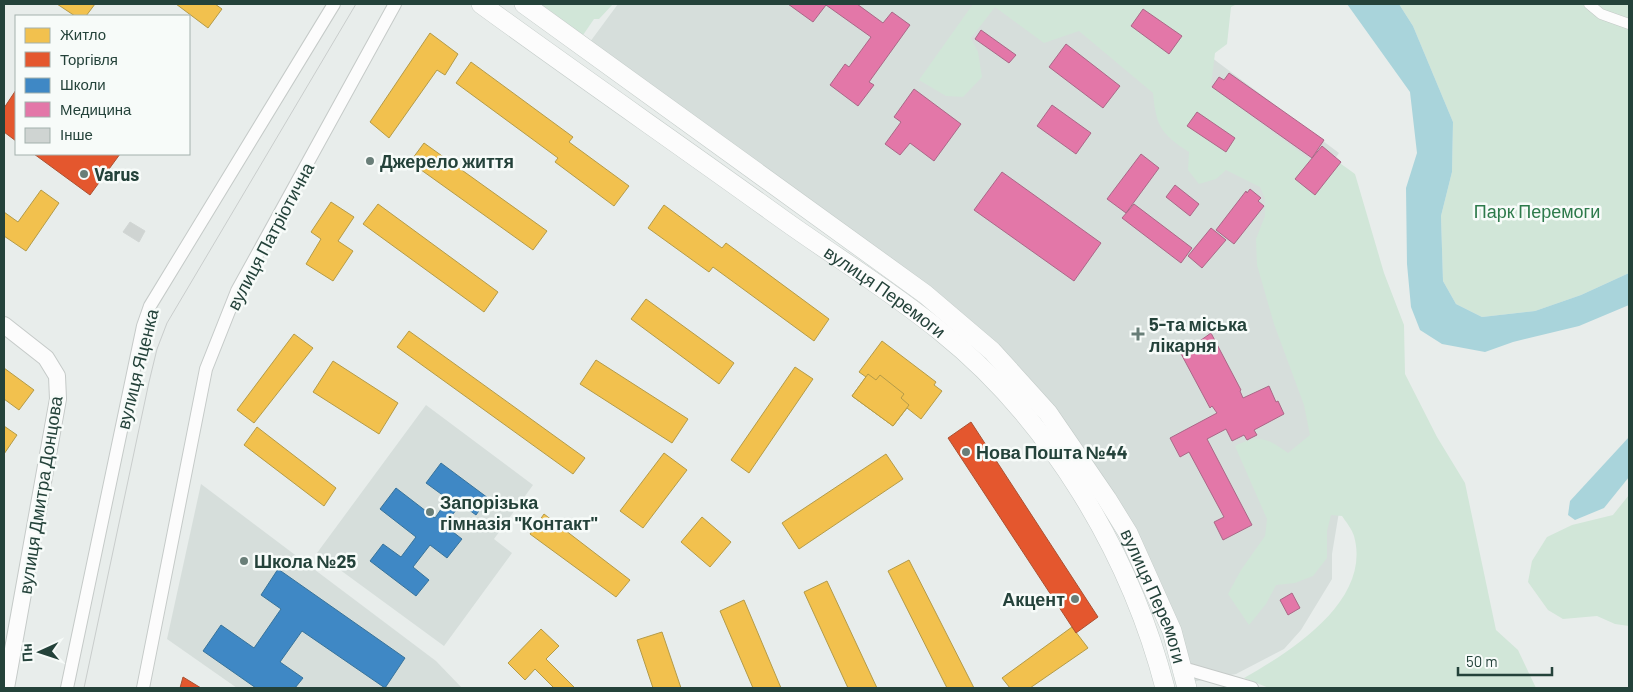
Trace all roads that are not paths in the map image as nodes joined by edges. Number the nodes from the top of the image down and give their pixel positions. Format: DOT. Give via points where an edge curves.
graph roads {
  1 [pos="334,4"];
  2 [pos="395,4"];
  3 [pos="480,4"];
  4 [pos="524,4"];
  5 [pos="1588,4"];
  6 [pos="1629,24"];
  7 [pos="594,55"];
  8 [pos="579,76"];
  9 [pos="4,325"];
  10 [pos="1186,681"];
  11 [pos="6,688"];
  12 [pos="67,688"];
  13 [pos="143,688"];
  14 [pos="1165,688"];
  15 [pos="1252,688"];
  1 -- 12 [label="street, вулиця Яценка" via="150,306 143,326"];
  2 -- 13 [label="street, вулиця Патріотична" via="237,291 206,369"];
  3 -- 8 [label="main road, вулиця Перемоги"];
  4 -- 7 [label="main road, вулиця Перемоги"];
  5 -- 6 [label="street" via="1601,14"];
  7 -- 8 [label="main road"];
  7 -- 10 [label="main road, вулиця Перемоги" via="925,294 992,351 1048,414 1107,499 1150,578 1172,631"];
  8 -- 14 [label="main road, вулиця Перемоги" via="883,287 941,332 1000,388 1056,456 1082,495 1124,573 1157,655"];
  9 -- 11 [label="street, вулиця Дмитра Донцова" via="46,358 57,376 58,399"];
  10 -- 15 [label="street" via="1190,670"];
}
